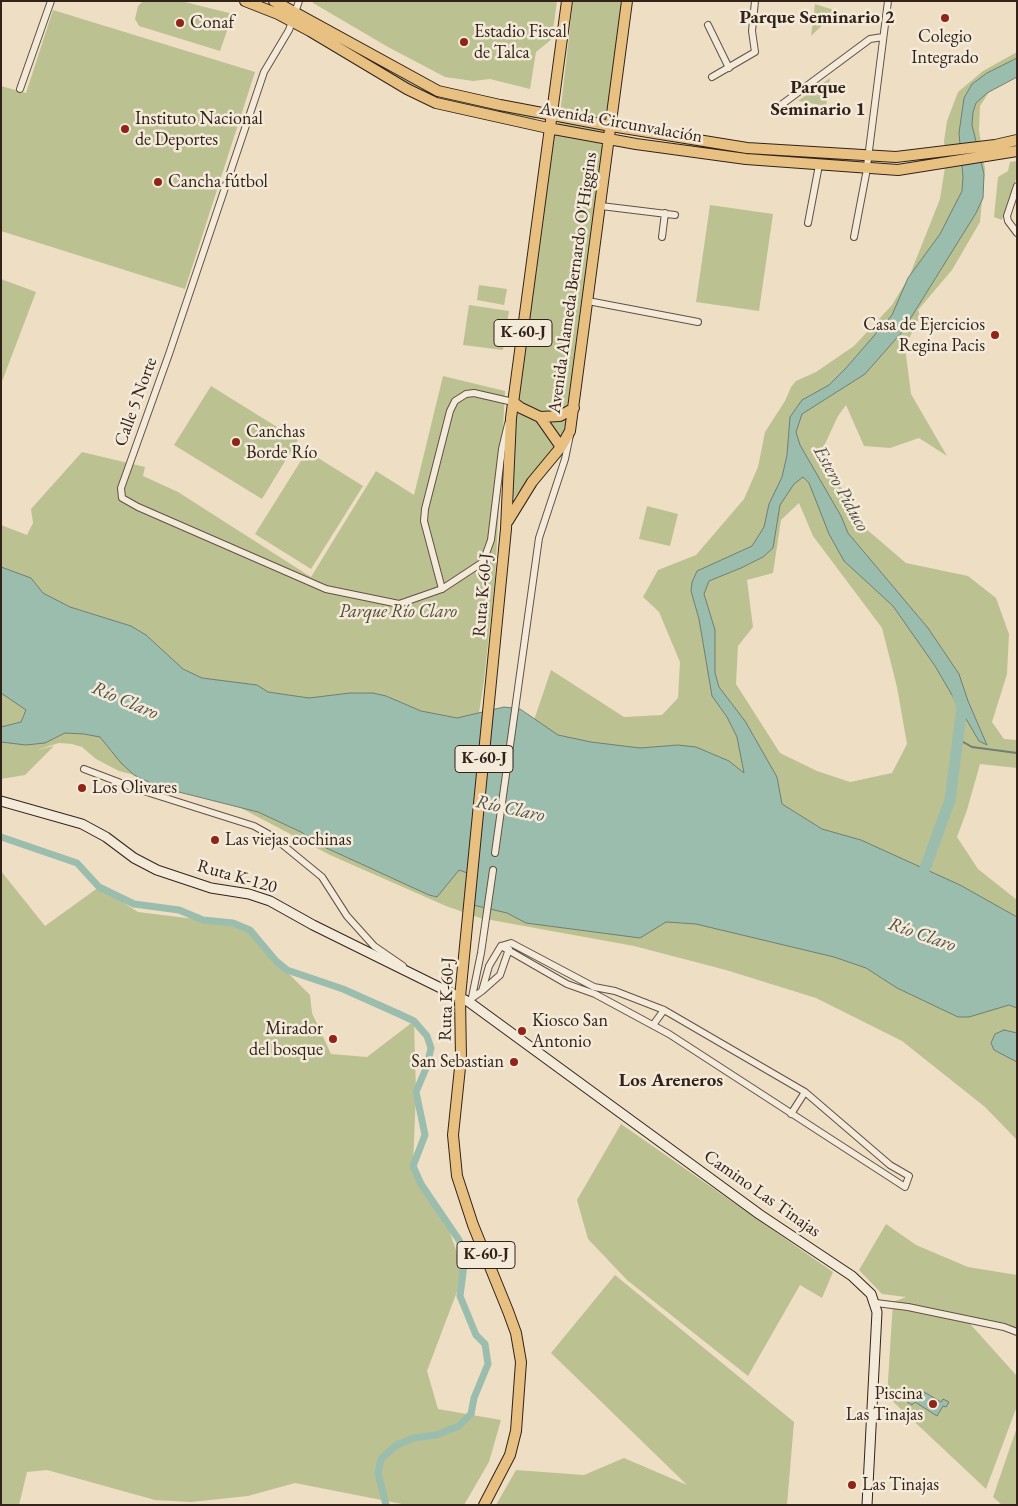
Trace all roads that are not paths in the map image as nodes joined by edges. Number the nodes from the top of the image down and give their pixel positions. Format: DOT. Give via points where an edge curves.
graph roads {
  1 [pos="51,1"];
  2 [pos="245,1"];
  3 [pos="274,1"];
  4 [pos="299,1"];
  5 [pos="567,1"];
  6 [pos="627,1"];
  7 [pos="755,1"];
  8 [pos="888,1"];
  9 [pos="294,17"];
  10 [pos="708,25"];
  11 [pos="883,37"];
  12 [pos="729,68"];
  13 [pos="712,77"];
  14 [pos="20,89"];
  15 [pos="777,108"];
  16 [pos="552,115"];
  17 [pos="611,126"];
  18 [pos="550,128"];
  19 [pos="609,139"];
  20 [pos="1017,140"];
  21 [pos="995,150"];
  22 [pos="1017,151"];
  23 [pos="867,156"];
  24 [pos="819,165"];
  25 [pos="866,168"];
  26 [pos="1017,186"];
  27 [pos="601,206"];
  28 [pos="665,214"];
  29 [pos="675,215"];
  30 [pos="808,223"];
  31 [pos="1017,233"];
  32 [pos="662,237"];
  33 [pos="854,238"];
  34 [pos="588,301"];
  35 [pos="698,322"];
  36 [pos="513,402"];
  37 [pos="574,408"];
  38 [pos="540,417"];
  39 [pos="511,418"];
  40 [pos="570,431"];
  41 [pos="561,447"];
  42 [pos="565,459"];
  43 [pos="506,533"];
  44 [pos="442,589"];
  45 [pos="84,769"];
  46 [pos="1,801"];
  47 [pos="495,853"];
  48 [pos="493,870"];
  49 [pos="511,943"];
  50 [pos="501,946"];
  51 [pos="508,951"];
  52 [pos="416,975"];
  53 [pos="482,990"];
  54 [pos="467,999"];
  55 [pos="664,1010"];
  56 [pos="653,1025"];
  57 [pos="805,1092"];
  58 [pos="791,1114"];
  59 [pos="876,1303"];
  60 [pos="1017,1332"];
  61 [pos="484,1505"];
  62 [pos="867,1505"];
  1 -- 14 [label="street"];
  2 -- 9 [label="main road, Avenida Circunvalación"];
  3 -- 9 [label="main road, Avenida Circunvalación"];
  4 -- 9 [label="street, Calle 5 Norte"];
  5 -- 16 [label="main road"];
  6 -- 17 [label="main road, Avenida Alameda Bernardo O'Higgins"];
  7 -- 12 [label="street" via="752,31 755,52"];
  8 -- 11 [label="street"];
  9 -- 16 [label="main road, Avenida Circunvalación" via="438,91"];
  9 -- 18 [label="main road, Avenida Circunvalación" via="436,103"];
  9 -- 44 [label="street, Calle 5 Norte" via="264,72 120,493 122,498 138,507 326,589 399,604"];
  10 -- 12 [label="street"];
  11 -- 15 [label="street" via="870,39"];
  11 -- 23 [label="street"];
  12 -- 13 [label="street"];
  16 -- 17 [label="main road, Avenida Circunvalación"];
  16 -- 18 [label="main road"];
  17 -- 19 [label="main road, Avenida Alameda Bernardo O'Higgins"];
  17 -- 23 [label="main road, Avenida Circunvalación" via="747,148"];
  18 -- 19 [label="main road, Avenida Circunvalación"];
  18 -- 36 [label="main road, K-60-J"];
  19 -- 24 [label="main road, Avenida Circunvalación" via="746,159"];
  19 -- 27 [label="main road, Avenida Alameda Bernardo O'Higgins / K-60-J"];
  20 -- 21 [label="main road"];
  21 -- 22 [label="main road, Avenida Circunvalación"];
  21 -- 23 [label="main road, Avenida Circunvalación"];
  21 -- 25 [label="main road, Avenida Circunvalación" via="916,169"];
  23 -- 25 [label="street"];
  24 -- 25 [label="main road, Avenida Circunvalación"];
  24 -- 30 [label="street"];
  25 -- 33 [label="street"];
  26 -- 31 [label="street" via="1007,216"];
  27 -- 28 [label="street"];
  27 -- 34 [label="main road, Avenida Alameda Bernardo O'Higgins / K-60-J"];
  28 -- 29 [label="street"];
  28 -- 32 [label="street"];
  34 -- 35 [label="street"];
  34 -- 37 [label="main road, Avenida Alameda Bernardo O'Higgins / K-60-J"];
  36 -- 38 [label="main road"];
  36 -- 39 [label="main road, K-60-J"];
  36 -- 44 [label="street" via="466,394 455,401 450,411 424,521"];
  37 -- 38 [label="main road" via="560,416"];
  37 -- 40 [label="main road, Avenida Alameda Bernardo O'Higgins / K-60-J"];
  38 -- 41 [label="main road"];
  39 -- 43 [label="main road, K-60-J"];
  39 -- 44 [label="street" via="504,438 487,555 475,569"];
  40 -- 41 [label="main road, Avenida Alameda Bernardo O'Higgins / K-60-J"];
  40 -- 42 [label="street"];
  41 -- 42 [label="street"];
  41 -- 43 [label="main road, Avenida Alameda Bernardo O'Higgins / K-60-J" via="516,505"];
  42 -- 47 [label="street" via="539,538"];
  43 -- 54 [label="main road, Ruta K-60-J / K-60-J" via="462,981"];
  45 -- 52 [label="street" via="254,826 272,836 322,877 347,916 374,946"];
  46 -- 52 [label="street, Ruta K-120" via="82,824 157,870 211,888 270,901"];
  48 -- 54 [label="street" via="481,953 474,985"];
  49 -- 50 [label="street"];
  49 -- 51 [label="street"];
  49 -- 55 [label="street" via="594,987 615,991"];
  50 -- 51 [label="street"];
  50 -- 53 [label="street" via="489,966"];
  51 -- 53 [label="street" via="500,976"];
  51 -- 56 [label="street" via="567,984 594,994"];
  52 -- 54 [label="street, Ruta K-120"];
  53 -- 54 [label="street"];
  54 -- 59 [label="street, Camino Las Tinajas" via="759,1214 852,1276"];
  54 -- 61 [label="main road, Ruta K-60-J / K-60-J" via="453,1135 457,1176 516,1333 521,1362 516,1432 510,1455"];
  55 -- 56 [label="street"];
  55 -- 57 [label="street"];
  56 -- 58 [label="street"];
  57 -- 58 [label="street"];
  57 -- 58 [label="street" via="890,1165 909,1176 905,1187"];
  59 -- 60 [label="street" via="908,1307"];
  59 -- 62 [label="street"];
}
